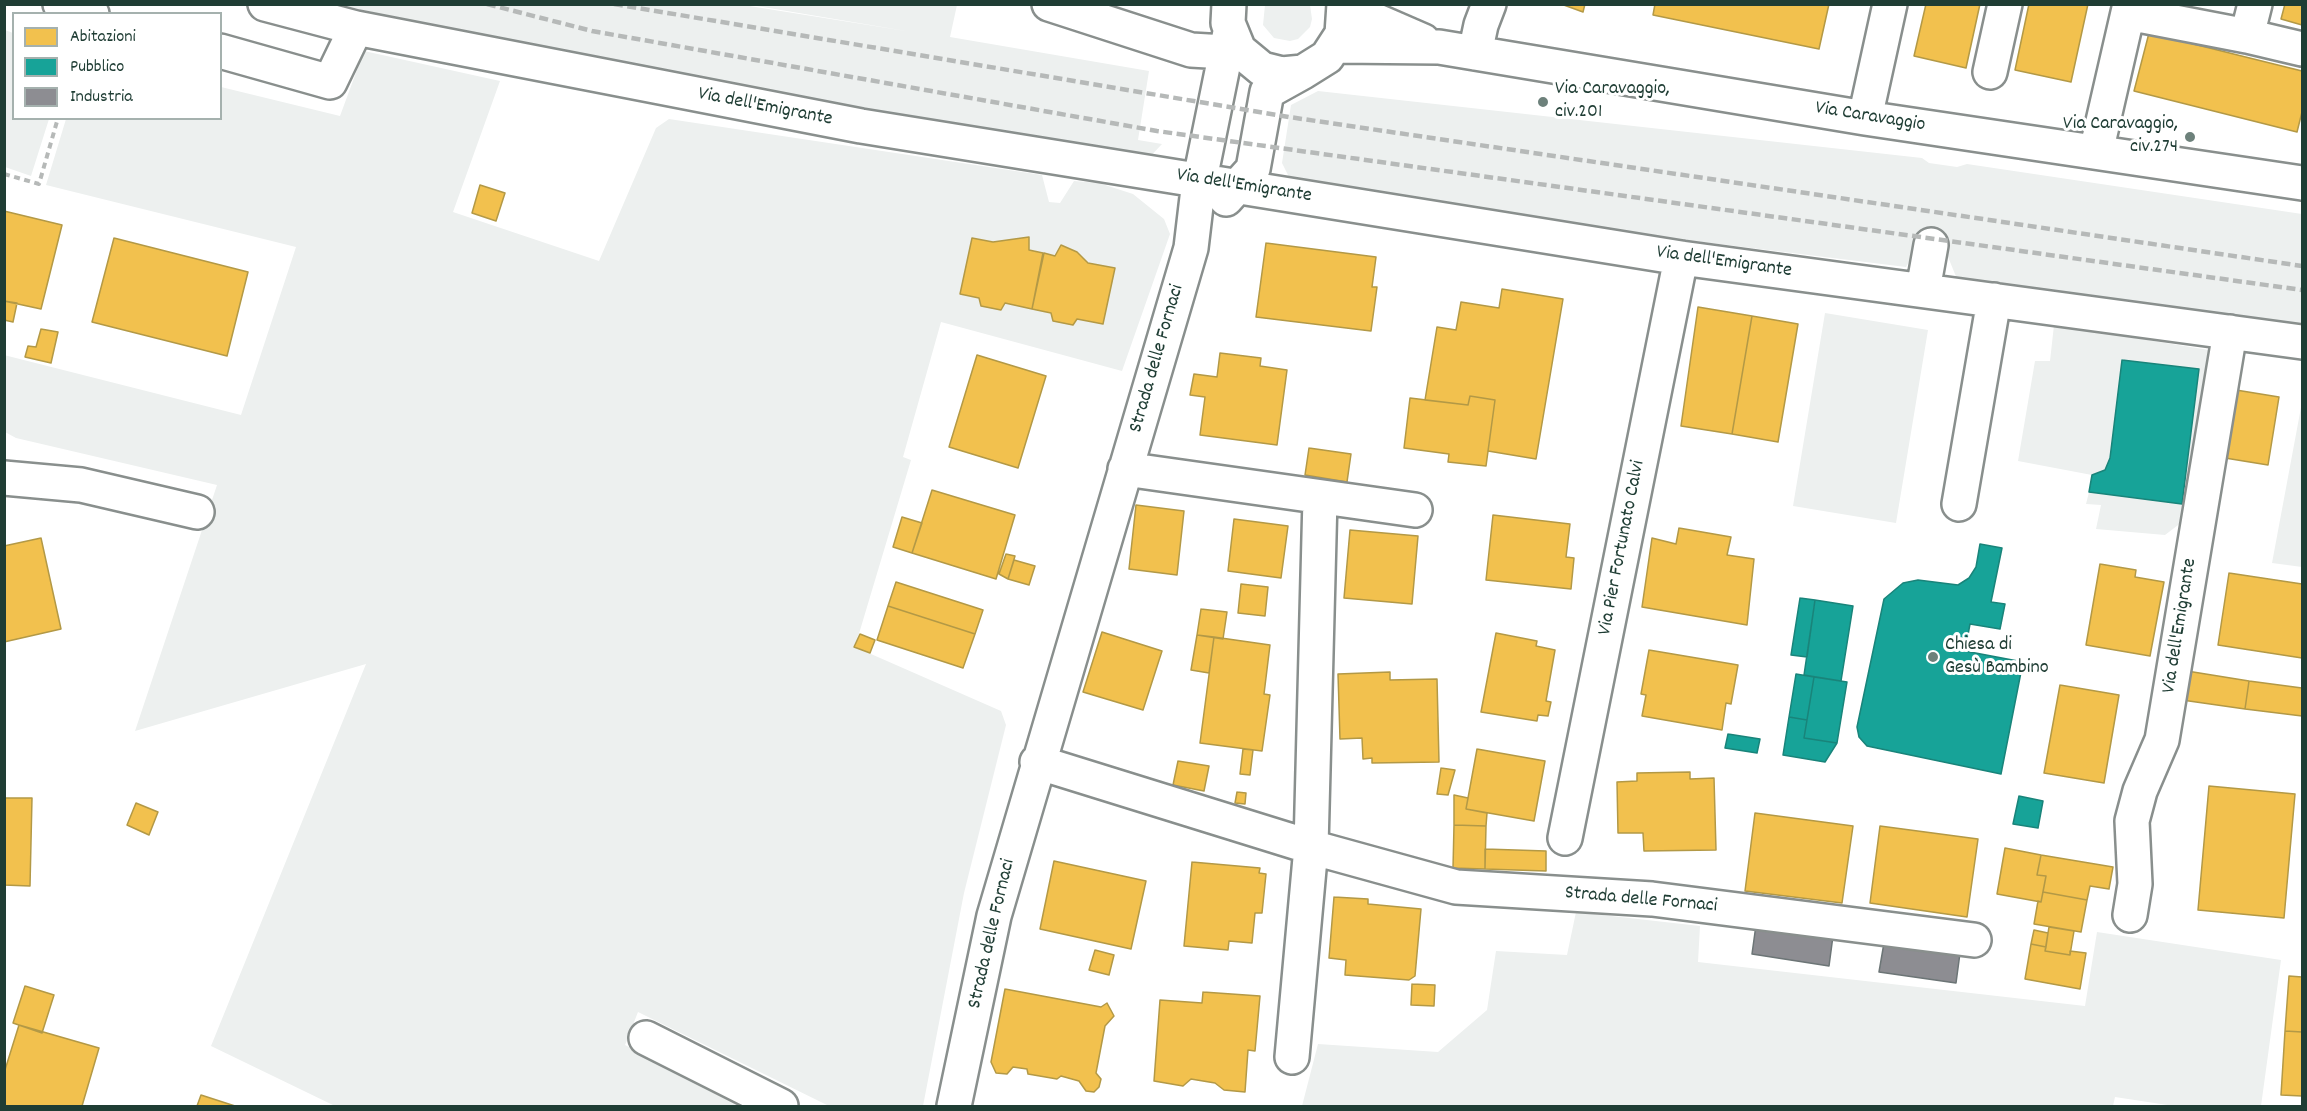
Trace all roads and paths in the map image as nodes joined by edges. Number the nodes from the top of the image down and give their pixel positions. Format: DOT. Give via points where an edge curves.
graph roads {
  1 [pos="60,4"];
  2 [pos="265,4"];
  3 [pos="1049,4"];
  4 [pos="1489,4"];
  5 [pos="1890,4"];
  6 [pos="2005,4"];
  7 [pos="2255,4"];
  8 [pos="1344,6"];
  9 [pos="2129,9"];
  10 [pos="86,12"];
  11 [pos="1226,21"];
  12 [pos="356,28"];
  13 [pos="2247,36"];
  14 [pos="1337,46"];
  15 [pos="1439,47"];
  16 [pos="2302,49"];
  17 [pos="222,52"];
  18 [pos="1475,54"];
  19 [pos="1303,72"];
  20 [pos="1990,72"];
  21 [pos="1865,118"];
  22 [pos="57,120"];
  23 [pos="2096,152"];
  24 [pos="4,174"];
  25 [pos="1200,180"];
  26 [pos="2302,183"];
  27 [pos="1240,186"];
  28 [pos="1931,245"];
  29 [pos="1191,248"];
  30 [pos="1681,258"];
  31 [pos="1923,290"];
  32 [pos="1994,300"];
  33 [pos="2230,332"];
  34 [pos="2302,342"];
  35 [pos="1125,469"];
  36 [pos="4,478"];
  37 [pos="1320,498"];
  38 [pos="1959,504"];
  39 [pos="1415,510"];
  40 [pos="197,512"];
  41 [pos="1037,762"];
  42 [pos="1565,838"];
  43 [pos="1311,846"];
  44 [pos="2130,915"];
  45 [pos="1974,940"];
  46 [pos="646,1038"];
  47 [pos="1292,1058"];
  48 [pos="781,1107"];
  49 [pos="954,1107"];
  1 -- 10 [label="street"];
  2 -- 12 [label="street, Via dell'Emigrante"];
  3 -- 11 [label="street" via="1191,50"];
  4 -- 18 [label="street"];
  5 -- 21 [label="street"];
  6 -- 20 [label="street"];
  7 -- 13 [label="street"];
  8 -- 14 [label="street" via="1344,27"];
  8 -- 15 [label="street, Via Caravaggio"];
  9 -- 13 [label="street"];
  9 -- 23 [label="street"];
  11 -- 19 [label="street" via="1239,50 1262,69 1282,74"];
  11 -- 25 [label="street, Strada delle Fornaci"];
  12 -- 17 [label="street" via="330,82"];
  12 -- 25 [label="street, Via dell'Emigrante" via="861,126"];
  13 -- 16 [label="street"];
  14 -- 15 [label="street, Via Caravaggio"];
  14 -- 19 [label="street" via="1328,57"];
  15 -- 18 [label="street, Via Caravaggio"];
  18 -- 21 [label="street, Via Caravaggio"];
  19 -- 27 [label="street, Strada delle Fornaci" via="1267,92 1253,169"];
  21 -- 23 [label="street, Via Caravaggio"];
  22 -- 24 [label="path" via="39,184"];
  23 -- 26 [label="street, Via Caravaggio"];
  25 -- 27 [label="street, Via dell'Emigrante"];
  25 -- 29 [label="street, Strada delle Fornaci"];
  27 -- 29 [label="street, Strada delle Fornaci" via="1210,216"];
  27 -- 30 [label="street, Via dell'Emigrante"];
  28 -- 31 [label="street"];
  29 -- 35 [label="street, Strada delle Fornaci"];
  30 -- 31 [label="street, Via dell'Emigrante"];
  30 -- 42 [label="street, Via Pier Fortunato Calvi"];
  31 -- 32 [label="street, Via dell'Emigrante"];
  32 -- 33 [label="street, Via dell'Emigrante"];
  32 -- 38 [label="street"];
  33 -- 34 [label="street, Via dell'Emigrante"];
  33 -- 44 [label="street, Via dell'Emigrante" via="2162,740 2132,821 2135,884"];
  35 -- 37 [label="street"];
  35 -- 41 [label="street, Strada delle Fornaci"];
  36 -- 40 [label="street" via="81,485"];
  37 -- 39 [label="street"];
  37 -- 43 [label="street"];
  41 -- 43 [label="street, Strada delle Fornaci"];
  41 -- 49 [label="street, Strada delle Fornaci" via="994,916"];
  43 -- 45 [label="street, Strada delle Fornaci" via="1456,887 1652,899"];
  43 -- 47 [label="street"];
  46 -- 48 [label="street"];
}
